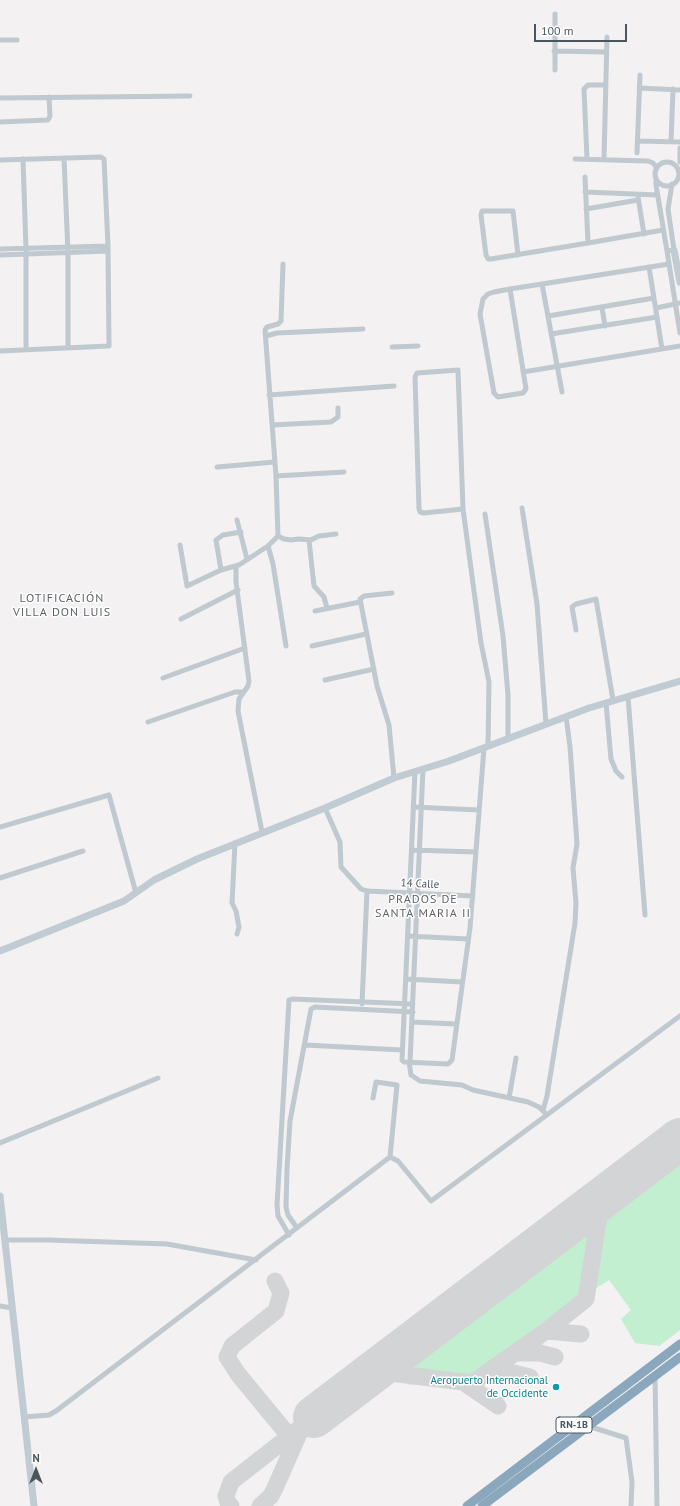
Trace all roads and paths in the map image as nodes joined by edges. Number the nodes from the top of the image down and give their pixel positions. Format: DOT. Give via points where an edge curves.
graph roads {
  1 [pos="555,14"];
  2 [pos="607,37"];
  3 [pos="0,40"];
  4 [pos="17,40"];
  5 [pos="554,51"];
  6 [pos="606,52"];
  7 [pos="554,70"];
  8 [pos="640,75"];
  9 [pos="606,85"];
  10 [pos="639,88"];
  11 [pos="673,89"];
  12 [pos="680,90"];
  13 [pos="190,96"];
  14 [pos="49,97"];
  15 [pos="0,98"];
  16 [pos="0,122"];
  17 [pos="638,141"];
  18 [pos="671,142"];
  19 [pos="680,142"];
  20 [pos="680,148"];
  21 [pos="637,153"];
  22 [pos="64,158"];
  23 [pos="587,158"];
  24 [pos="23,159"];
  25 [pos="575,159"];
  26 [pos="604,159"];
  27 [pos="0,160"];
  28 [pos="678,164"];
  29 [pos="657,168"];
  30 [pos="585,177"];
  31 [pos="656,178"];
  32 [pos="676,183"];
  33 [pos="585,192"];
  34 [pos="638,194"];
  35 [pos="658,195"];
  36 [pos="638,200"];
  37 [pos="586,209"];
  38 [pos="664,230"];
  39 [pos="644,234"];
  40 [pos="588,243"];
  41 [pos="108,248"];
  42 [pos="0,249"];
  43 [pos="67,250"];
  44 [pos="671,251"];
  45 [pos="26,252"];
  46 [pos="518,254"];
  47 [pos="0,255"];
  48 [pos="283,264"];
  49 [pos="669,264"];
  50 [pos="649,267"];
  51 [pos="680,282"];
  52 [pos="542,284"];
  53 [pos="510,290"];
  54 [pos="654,298"];
  55 [pos="678,304"];
  56 [pos="602,308"];
  57 [pos="656,308"];
  58 [pos="548,316"];
  59 [pos="657,317"];
  60 [pos="605,326"];
  61 [pos="363,329"];
  62 [pos="680,333"];
  63 [pos="551,334"];
  64 [pos="266,336"];
  65 [pos="418,346"];
  66 [pos="680,346"];
  67 [pos="392,347"];
  68 [pos="68,348"];
  69 [pos="26,349"];
  70 [pos="662,349"];
  71 [pos="0,351"];
  72 [pos="556,366"];
  73 [pos="523,372"];
  74 [pos="394,386"];
  75 [pos="562,392"];
  76 [pos="269,395"];
  77 [pos="338,408"];
  78 [pos="272,425"];
  79 [pos="275,462"];
  80 [pos="217,467"];
  81 [pos="344,472"];
  82 [pos="276,476"];
  83 [pos="522,508"];
  84 [pos="463,509"];
  85 [pos="485,514"];
  86 [pos="237,520"];
  87 [pos="241,532"];
  88 [pos="336,534"];
  89 [pos="278,536"];
  90 [pos="309,540"];
  91 [pos="180,545"];
  92 [pos="268,546"];
  93 [pos="247,559"];
  94 [pos="236,566"];
  95 [pos="221,570"];
  96 [pos="238,590"];
  97 [pos="392,593"];
  98 [pos="360,602"];
  99 [pos="327,608"];
  100 [pos="315,611"];
  101 [pos="180,619"];
  102 [pos="576,630"];
  103 [pos="366,634"];
  104 [pos="286,646"];
  105 [pos="312,646"];
  106 [pos="245,648"];
  107 [pos="374,669"];
  108 [pos="163,678"];
  109 [pos="325,680"];
  110 [pos="680,681"];
  111 [pos="243,692"];
  112 [pos="628,697"];
  113 [pos="613,700"];
  114 [pos="606,703"];
  115 [pos="566,716"];
  116 [pos="148,722"];
  117 [pos="546,724"];
  118 [pos="508,739"];
  119 [pos="486,747"];
  120 [pos="423,769"];
  121 [pos="415,771"];
  122 [pos="622,777"];
  123 [pos="394,778"];
  124 [pos="413,807"];
  125 [pos="421,807"];
  126 [pos="325,808"];
  127 [pos="479,810"];
  128 [pos="0,827"];
  129 [pos="262,832"];
  130 [pos="235,843"];
  131 [pos="412,850"];
  132 [pos="420,850"];
  133 [pos="83,851"];
  134 [pos="476,852"];
  135 [pos="0,878"];
  136 [pos="367,891"];
  137 [pos="136,893"];
  138 [pos="410,893"];
  139 [pos="418,893"];
  140 [pos="472,896"];
  141 [pos="645,915"];
  142 [pos="237,934"];
  143 [pos="408,936"];
  144 [pos="416,936"];
  145 [pos="468,939"];
  146 [pos="0,951"];
  147 [pos="406,980"];
  148 [pos="414,980"];
  149 [pos="462,982"];
  150 [pos="362,1002"];
  151 [pos="405,1004"];
  152 [pos="413,1004"];
  153 [pos="362,1010"];
  154 [pos="404,1012"];
  155 [pos="413,1012"];
  156 [pos="680,1016"];
  157 [pos="412,1022"];
  158 [pos="456,1024"];
  159 [pos="304,1045"];
  160 [pos="402,1050"];
  161 [pos="516,1058"];
  162 [pos="409,1062"];
  163 [pos="158,1078"];
  164 [pos="373,1098"];
  165 [pos="509,1098"];
  166 [pos="283,1110"];
  167 [pos="544,1110"];
  168 [pos="292,1112"];
  169 [pos="547,1116"];
  170 [pos="282,1120"];
  171 [pos="290,1121"];
  172 [pos="0,1143"];
  173 [pos="390,1157"];
  174 [pos="279,1168"];
  175 [pos="287,1169"];
  176 [pos="0,1196"];
  177 [pos="297,1228"];
  178 [pos="289,1235"];
  179 [pos="5,1240"];
  180 [pos="256,1260"];
  181 [pos="0,1306"];
  182 [pos="12,1308"];
  183 [pos="680,1344"];
  184 [pos="680,1357"];
  185 [pos="655,1375"];
  186 [pos="24,1417"];
  187 [pos="588,1426"];
  188 [pos="481,1496"];
  189 [pos="34,1506"];
  190 [pos="467,1506"];
  191 [pos="473,1506"];
  192 [pos="482,1506"];
  193 [pos="631,1506"];
  194 [pos="657,1506"];
  1 -- 5 [label="street"];
  2 -- 6 [label="street"];
  3 -- 4 [label="street"];
  5 -- 6 [label="street"];
  5 -- 7 [label="street"];
  6 -- 9 [label="street"];
  8 -- 10 [label="street"];
  9 -- 23 [label="street" via="588,86 584,89"];
  9 -- 26 [label="street"];
  10 -- 11 [label="street"];
  10 -- 17 [label="street"];
  11 -- 12 [label="street"];
  11 -- 18 [label="street"];
  13 -- 14 [label="street"];
  14 -- 15 [label="street"];
  14 -- 16 [label="street" via="50,118 47,121"];
  17 -- 18 [label="street"];
  17 -- 21 [label="street"];
  18 -- 19 [label="street"];
  20 -- 28 [label="street"];
  22 -- 24 [label="street"];
  22 -- 41 [label="street" via="104,159"];
  22 -- 43 [label="street"];
  23 -- 25 [label="street"];
  23 -- 26 [label="street"];
  24 -- 27 [label="street"];
  24 -- 45 [label="street"];
  26 -- 29 [label="street" via="648,161"];
  28 -- 29 [label="street" via="666,162"];
  28 -- 32 [label="street"];
  29 -- 31 [label="street"];
  30 -- 33 [label="street"];
  31 -- 32 [label="street" via="661,184"];
  31 -- 35 [label="street"];
  32 -- 44 [label="street" via="668,209"];
  33 -- 34 [label="street"];
  33 -- 37 [label="street"];
  34 -- 35 [label="street"];
  34 -- 36 [label="street"];
  35 -- 38 [label="street"];
  36 -- 37 [label="street"];
  36 -- 39 [label="street"];
  37 -- 40 [label="street"];
  38 -- 39 [label="street"];
  38 -- 44 [label="street"];
  39 -- 40 [label="street"];
  40 -- 46 [label="street"];
  41 -- 43 [label="street"];
  41 -- 68 [label="street" via="108,346"];
  42 -- 45 [label="street"];
  43 -- 45 [label="street"];
  43 -- 68 [label="street"];
  44 -- 49 [label="street"];
  44 -- 51 [label="street"];
  45 -- 47 [label="street"];
  45 -- 69 [label="street"];
  46 -- 46 [label="street" via="513,211 482,211 486,258"];
  48 -- 64 [label="street" via="281,321 266,327"];
  49 -- 50 [label="street"];
  49 -- 55 [label="street"];
  50 -- 52 [label="street"];
  50 -- 54 [label="street"];
  52 -- 53 [label="street"];
  52 -- 58 [label="street"];
  53 -- 73 [label="street"];
  53 -- 73 [label="street" via="488,294 480,310 496,396 524,392 526,388"];
  54 -- 56 [label="street"];
  54 -- 57 [label="street"];
  55 -- 57 [label="street"];
  55 -- 62 [label="street"];
  56 -- 58 [label="street"];
  56 -- 60 [label="street"];
  57 -- 59 [label="street"];
  58 -- 63 [label="street"];
  59 -- 60 [label="street"];
  59 -- 70 [label="street"];
  60 -- 63 [label="street"];
  61 -- 64 [label="street" via="277,333"];
  63 -- 72 [label="street"];
  64 -- 76 [label="street"];
  65 -- 67 [label="street"];
  66 -- 70 [label="street"];
  68 -- 69 [label="street"];
  69 -- 71 [label="street"];
  70 -- 72 [label="street"];
  72 -- 73 [label="street"];
  72 -- 75 [label="street"];
  74 -- 76 [label="street"];
  76 -- 78 [label="street"];
  77 -- 78 [label="street" via="338,417 332,422"];
  78 -- 79 [label="street"];
  79 -- 80 [label="street"];
  79 -- 82 [label="street"];
  81 -- 82 [label="street"];
  82 -- 89 [label="street"];
  83 -- 117 [label="street" via="537,604"];
  84 -- 84 [label="street" via="424,513 419,509 415,377 418,373 458,370"];
  84 -- 119 [label="street" via="481,643 489,682"];
  85 -- 118 [label="street" via="503,636 508,695"];
  86 -- 87 [label="street"];
  87 -- 93 [label="street"];
  87 -- 95 [label="street" via="223,535 216,540"];
  88 -- 90 [label="street"];
  89 -- 90 [label="street" via="288,540"];
  89 -- 92 [label="street"];
  90 -- 99 [label="street" via="314,586 324,597"];
  91 -- 95 [label="street" via="187,586"];
  92 -- 93 [label="street"];
  92 -- 104 [label="street"];
  93 -- 94 [label="street"];
  94 -- 95 [label="street"];
  94 -- 96 [label="street"];
  96 -- 101 [label="street"];
  96 -- 106 [label="street"];
  97 -- 98 [label="street" via="364,596 360,598"];
  98 -- 99 [label="street"];
  98 -- 103 [label="street"];
  99 -- 100 [label="street"];
  102 -- 113 [label="street" via="572,607 596,599"];
  103 -- 105 [label="street"];
  103 -- 107 [label="street"];
  106 -- 108 [label="street"];
  106 -- 111 [label="street" via="249,681"];
  107 -- 109 [label="street"];
  107 -- 123 [label="street" via="389,725"];
  110 -- 112 [label="street"];
  111 -- 116 [label="street" via="236,692"];
  111 -- 129 [label="street" via="239,698 238,711"];
  112 -- 113 [label="street"];
  112 -- 141 [label="street"];
  113 -- 114 [label="street"];
  114 -- 115 [label="street"];
  114 -- 122 [label="street" via="611,759"];
  115 -- 117 [label="street"];
  115 -- 167 [label="street" via="577,844 573,868 575,923"];
  117 -- 118 [label="street"];
  118 -- 119 [label="street"];
  119 -- 120 [label="street"];
  119 -- 127 [label="street"];
  120 -- 121 [label="street"];
  120 -- 125 [label="street"];
  121 -- 123 [label="street"];
  121 -- 124 [label="street"];
  123 -- 126 [label="street"];
  124 -- 125 [label="street"];
  124 -- 131 [label="street"];
  125 -- 127 [label="street"];
  125 -- 132 [label="street"];
  126 -- 129 [label="street"];
  126 -- 136 [label="street" via="340,842 341,868 359,888"];
  127 -- 134 [label="street"];
  128 -- 137 [label="street" via="109,795"];
  129 -- 130 [label="street"];
  130 -- 137 [label="street" via="180,866"];
  130 -- 142 [label="street" via="232,903 239,928"];
  131 -- 132 [label="street"];
  131 -- 138 [label="street"];
  132 -- 134 [label="street"];
  132 -- 139 [label="street"];
  133 -- 135 [label="street"];
  134 -- 140 [label="street"];
  136 -- 138 [label="street, 14 Calle"];
  136 -- 150 [label="street"];
  137 -- 146 [label="street" via="116,904"];
  138 -- 139 [label="street, 14 Calle"];
  138 -- 143 [label="street"];
  139 -- 140 [label="street, 14 Calle"];
  139 -- 144 [label="street"];
  140 -- 145 [label="street"];
  143 -- 144 [label="street"];
  143 -- 147 [label="street"];
  144 -- 145 [label="street"];
  144 -- 148 [label="street"];
  145 -- 149 [label="street"];
  147 -- 148 [label="street"];
  147 -- 151 [label="street"];
  148 -- 149 [label="street"];
  148 -- 152 [label="street"];
  149 -- 158 [label="street"];
  150 -- 151 [label="street"];
  150 -- 153 [label="street"];
  150 -- 166 [label="street" via="289,1000"];
  151 -- 152 [label="street"];
  151 -- 154 [label="street"];
  152 -- 155 [label="street"];
  153 -- 154 [label="street"];
  153 -- 159 [label="street" via="312,1008"];
  154 -- 155 [label="street"];
  154 -- 160 [label="street"];
  155 -- 157 [label="street"];
  156 -- 169 [label="street"];
  157 -- 158 [label="street"];
  157 -- 162 [label="street"];
  158 -- 162 [label="street" via="450,1064"];
  159 -- 160 [label="street"];
  159 -- 168 [label="street"];
  160 -- 162 [label="street" via="402,1061"];
  161 -- 165 [label="street"];
  162 -- 165 [label="street" via="411,1075 420,1081 462,1085"];
  163 -- 172 [label="street"];
  164 -- 173 [label="street" via="376,1082 396,1085"];
  165 -- 167 [label="street" via="528,1102"];
  166 -- 168 [label="street"];
  166 -- 170 [label="street"];
  167 -- 169 [label="street"];
  168 -- 171 [label="street"];
  169 -- 173 [label="street" via="431,1201 398,1161"];
  170 -- 171 [label="street"];
  170 -- 174 [label="street"];
  171 -- 175 [label="street"];
  173 -- 177 [label="street"];
  174 -- 175 [label="street"];
  174 -- 178 [label="street" via="278,1216"];
  175 -- 177 [label="street" via="286,1207"];
  176 -- 179 [label="street"];
  177 -- 178 [label="street"];
  178 -- 180 [label="street"];
  179 -- 180 [label="street" via="167,1244"];
  179 -- 182 [label="street"];
  180 -- 186 [label="street" via="56,1411 49,1415"];
  181 -- 182 [label="street"];
  182 -- 186 [label="street"];
  183 -- 188 [label="highway, RN-1B"];
  184 -- 185 [label="highway, RN-1B"];
  185 -- 187 [label="highway, RN-1B"];
  185 -- 194 [label="street"];
  186 -- 189 [label="street"];
  187 -- 192 [label="highway, RN-1B"];
  187 -- 193 [label="street" via="626,1438 632,1482"];
  188 -- 190 [label="highway, RN-1B"];
  188 -- 191 [label="highway"];
}
